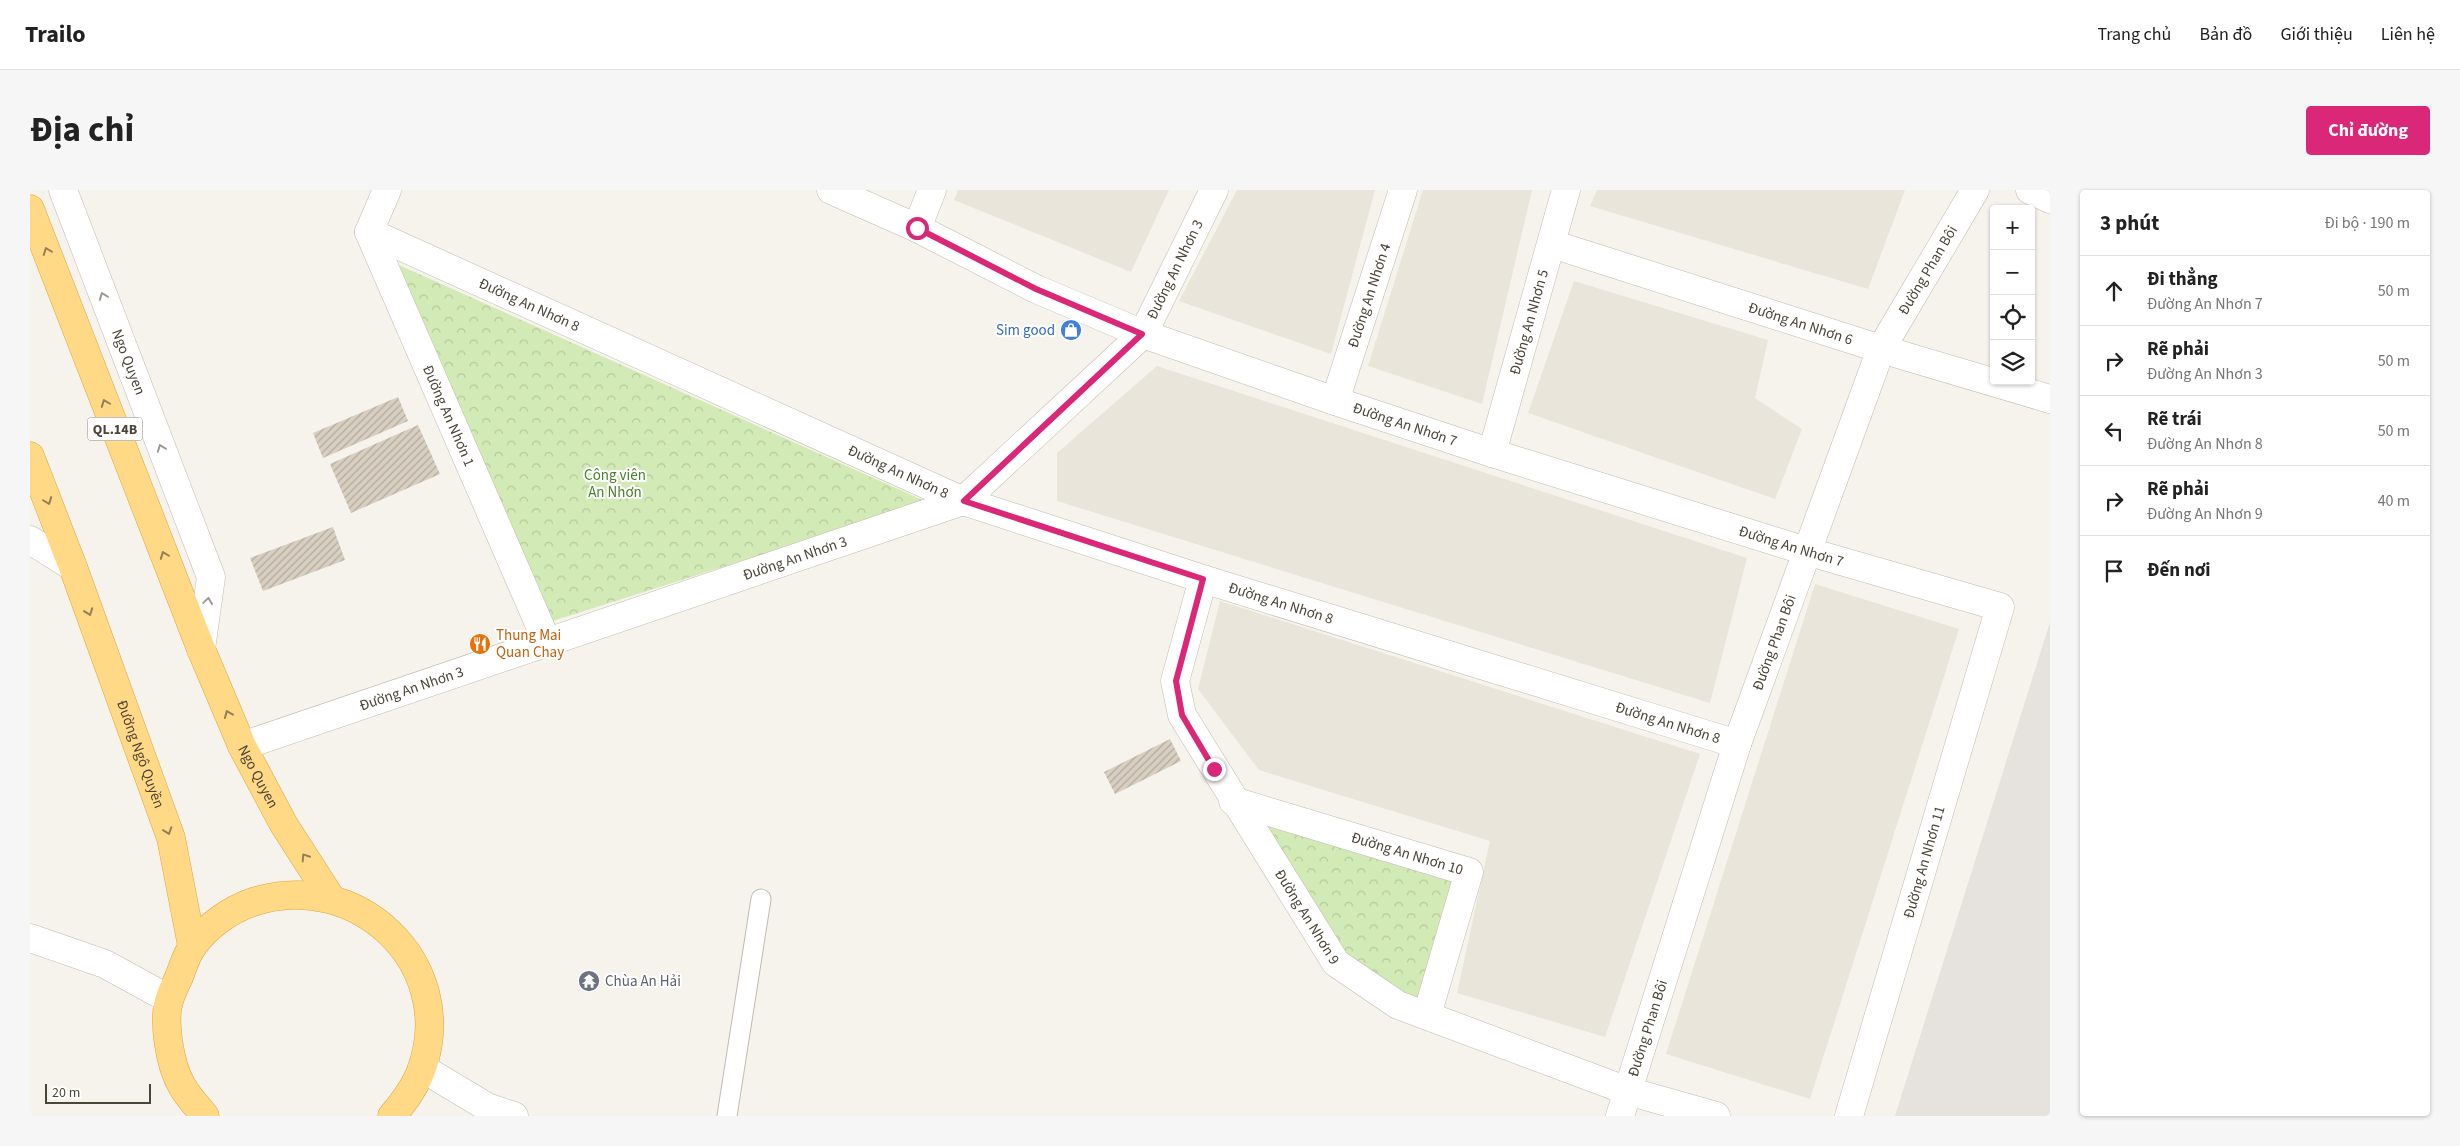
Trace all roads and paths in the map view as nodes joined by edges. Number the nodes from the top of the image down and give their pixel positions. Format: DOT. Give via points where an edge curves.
graph roads {
  1 [pos="63,190"];
  2 [pos="387,190"];
  3 [pos="831,190"];
  4 [pos="932,190"];
  5 [pos="1214,190"];
  6 [pos="1403,190"];
  7 [pos="1566,190"];
  8 [pos="1975,190"];
  9 [pos="2030,190"];
  10 [pos="2050,199"];
  11 [pos="30,209"];
  12 [pos="917,228"];
  13 [pos="369,232"];
  14 [pos="1552,244"];
  15 [pos="1142,334"];
  16 [pos="1881,348"];
  17 [pos="2050,399"];
  18 [pos="1335,401"];
  19 [pos="1492,453"];
  20 [pos="30,456"];
  21 [pos="964,501"];
  22 [pos="30,540"];
  23 [pos="1806,551"];
  24 [pos="73,567"];
  25 [pos="1203,579"];
  26 [pos="2000,607"];
  27 [pos="547,642"];
  28 [pos="201,649"];
  29 [pos="1737,744"];
  30 [pos="242,746"];
  31 [pos="1234,801"];
  32 [pos="332,898"];
  33 [pos="761,899"];
  34 [pos="30,938"];
  35 [pos="192,946"];
  36 [pos="169,999"];
  37 [pos="1427,1015"];
  38 [pos="422,1068"];
  39 [pos="1624,1104"];
  40 [pos="205,1116"];
  41 [pos="393,1116"];
  42 [pos="514,1116"];
  43 [pos="727,1116"];
  44 [pos="1716,1116"];
  45 [pos="1849,1116"];
  28 -- 1 [label="street, Ngo Quyen, one-way" via="211,577"];
  2 -- 13 [label="street"];
  3 -- 12 [label="street, Đường An Nhơn 7"];
  4 -- 12 [label="street"];
  5 -- 15 [label="street, Đường An Nhơn 3"];
  6 -- 18 [label="street, Đường An Nhơn 4"];
  7 -- 14 [label="street, Đường An Nhơn 5"];
  8 -- 16 [label="street, Đường Phan Bôi"];
  9 -- 10 [label="street"];
  28 -- 11 [label="highway, Ngo Quyen / QL.14B, one-way"];
  12 -- 15 [label="street, Đường An Nhơn 7" via="1036,289"];
  13 -- 21 [label="street, Đường An Nhơn 8"];
  13 -- 27 [label="street, Đường An Nhơn 1"];
  14 -- 16 [label="street, Đường An Nhơn 6"];
  14 -- 19 [label="street, Đường An Nhơn 5"];
  15 -- 18 [label="street, Đường An Nhơn 7"];
  15 -- 21 [label="street, Đường An Nhơn 3"];
  16 -- 17 [label="street, Đường An Nhơn 6"];
  16 -- 23 [label="street, Đường Phan Bôi"];
  18 -- 19 [label="street, Đường An Nhơn 7"];
  19 -- 23 [label="street, Đường An Nhơn 7"];
  20 -- 24 [label="highway, Đường Ngô Quyền, one-way"];
  21 -- 25 [label="street, Đường An Nhơn 8"];
  21 -- 27 [label="street, Đường An Nhơn 3"];
  22 -- 24 [label="street"];
  23 -- 26 [label="street, Đường An Nhơn 7"];
  23 -- 29 [label="street, Đường Phan Bôi"];
  24 -- 35 [label="highway, Đường Ngô Quyền, one-way" via="171,838"];
  25 -- 29 [label="street, Đường An Nhơn 8"];
  25 -- 31 [label="street, Đường An Nhơn 9" via="1176,681 1182,715"];
  26 -- 45 [label="street, Đường An Nhơn 11"];
  27 -- 30 [label="street, Đường An Nhơn 3"];
  30 -- 28 [label="highway, Ngo Quyen / QL.14B, one-way"];
  29 -- 39 [label="street, Đường Phan Bôi"];
  32 -- 30 [label="highway, Ngo Quyen / QL.14B, one-way" via="284,825"];
  31 -- 37 [label="street, Đường An Nhơn 9" via="1336,963 1398,1004"];
  31 -- 37 [label="street, Đường An Nhơn 10" via="1469,872"];
  32 -- 35 [label="highway" via="301,894 270,897 240,907 214,924"];
  32 -- 38 [label="highway" via="365,912 393,935 414,963 426,997 429,1033"];
  33 -- 43 [label="lane"];
  34 -- 36 [label="street" via="105,964"];
  35 -- 36 [label="highway"];
  36 -- 40 [label="highway" via="167,1043 181,1086"];
  37 -- 39 [label="street, Đường An Nhơn 9"];
  38 -- 41 [label="highway" via="410,1093"];
  38 -- 42 [label="street" via="487,1107"];
  39 -- 44 [label="street, Đường An Nhơn 9"];
}
